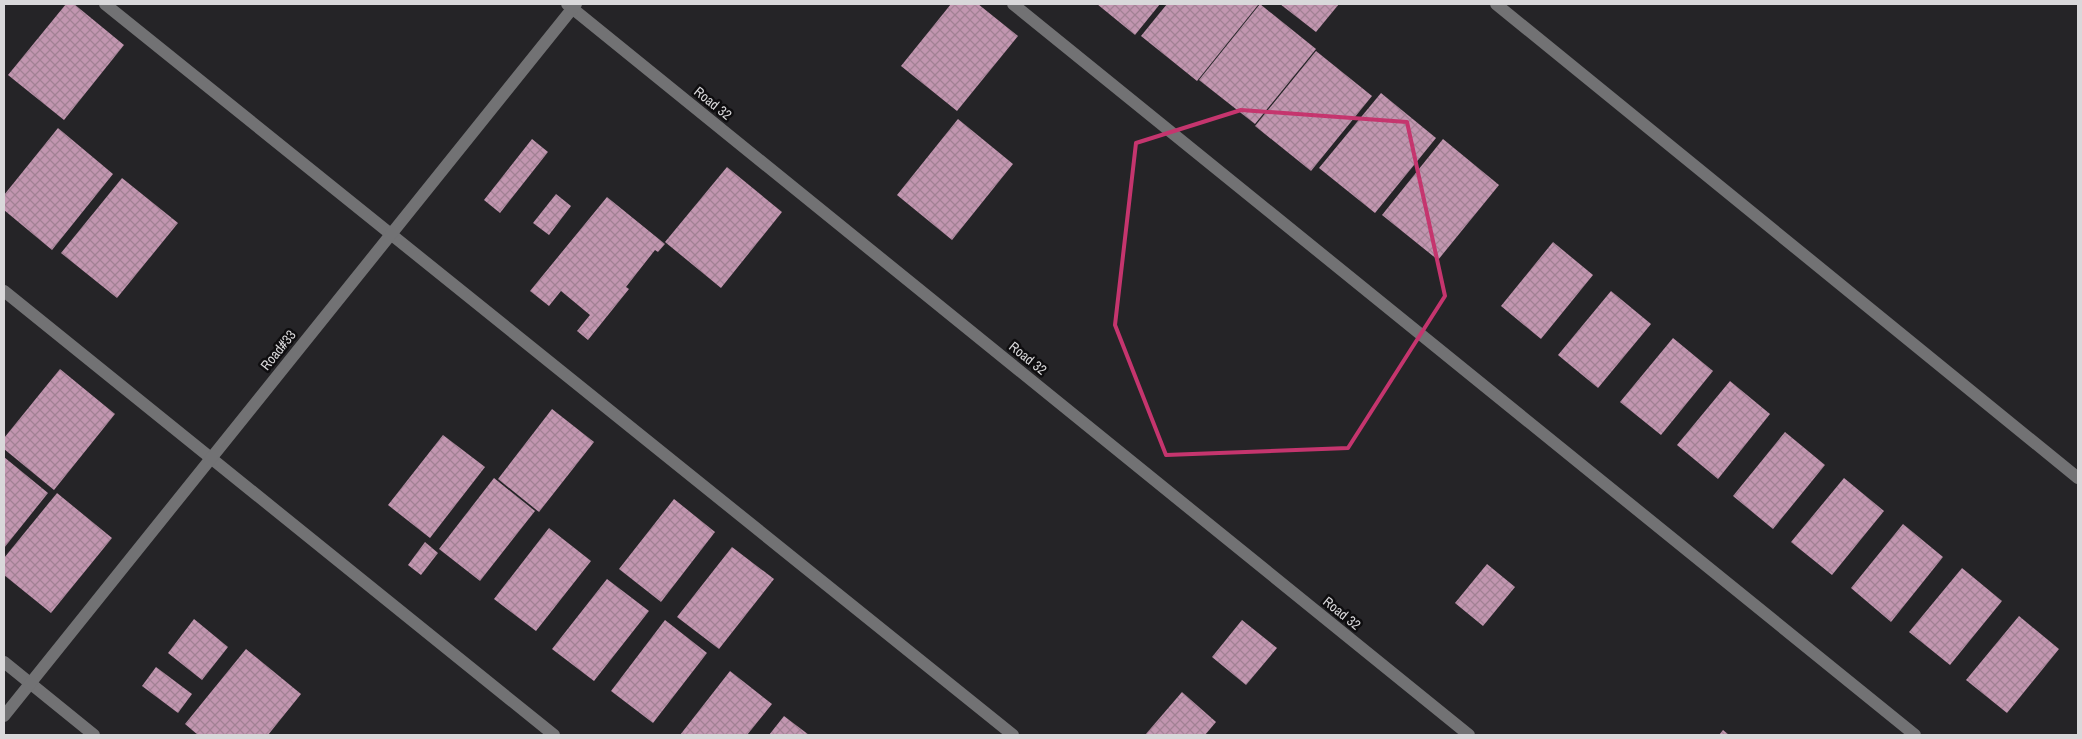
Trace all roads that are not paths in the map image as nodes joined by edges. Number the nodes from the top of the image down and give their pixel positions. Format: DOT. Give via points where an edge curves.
graph roads {
  1 [pos="105,4"];
  2 [pos="1013,4"];
  3 [pos="1496,4"];
  4 [pos="572,5"];
  5 [pos="390,234"];
  6 [pos="4,291"];
  7 [pos="210,459"];
  8 [pos="2078,478"];
  9 [pos="4,662"];
  10 [pos="30,683"];
  11 [pos="4,716"];
  12 [pos="94,735"];
  13 [pos="554,735"];
  14 [pos="1012,735"];
  15 [pos="1469,735"];
  16 [pos="1915,735"];
  1 -- 5 [label="street"];
  2 -- 16 [label="street"];
  3 -- 8 [label="street"];
  4 -- 5 [label="street, Road#33"];
  4 -- 15 [label="street, Road 32"];
  5 -- 7 [label="street, Road#33"];
  5 -- 14 [label="street"];
  6 -- 7 [label="street"];
  7 -- 10 [label="street, Road#33"];
  7 -- 13 [label="street"];
  9 -- 10 [label="street"];
  10 -- 11 [label="street, Road#33"];
  10 -- 12 [label="street"];
}
